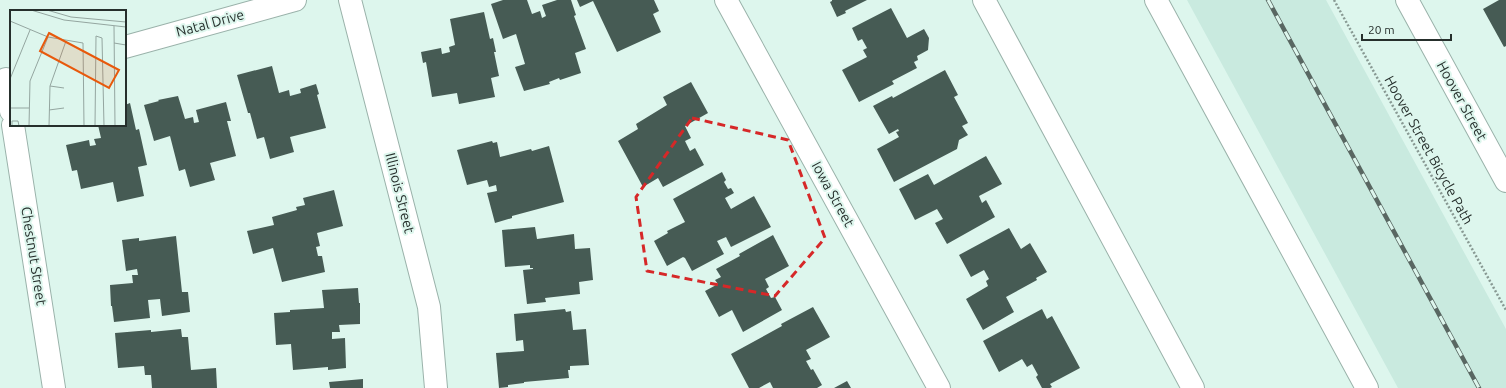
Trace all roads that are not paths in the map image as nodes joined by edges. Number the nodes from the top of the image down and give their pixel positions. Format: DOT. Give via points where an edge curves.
graph roads {
  1 [pos="295,0"];
  2 [pos="350,0"];
  3 [pos="726,0"];
  4 [pos="984,0"];
  5 [pos="1156,0"];
  6 [pos="1407,0"];
  7 [pos="126,47"];
  8 [pos="6,79"];
  9 [pos="10,105"];
  10 [pos="13,126"];
  11 [pos="1506,181"];
  12 [pos="54,388"];
  13 [pos="436,388"];
  14 [pos="939,388"];
  15 [pos="1193,388"];
  16 [pos="1367,388"];
  1 -- 7 [label="street, Natal Drive"];
  2 -- 13 [label="street, Illinois Street" via="429,306"];
  3 -- 14 [label="street, Iowa Street"];
  4 -- 15 [label="street"];
  5 -- 16 [label="street"];
  6 -- 11 [label="street, Hoover Street"];
  8 -- 9 [label="street"];
  10 -- 12 [label="street, Chestnut Street"];
}
